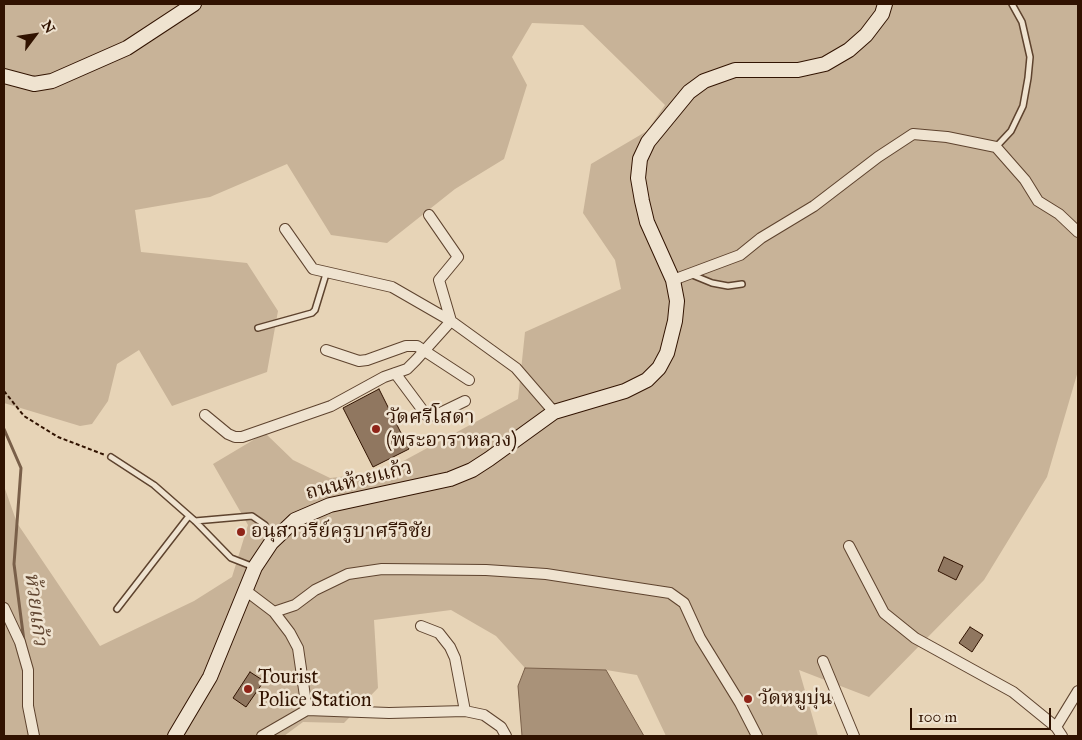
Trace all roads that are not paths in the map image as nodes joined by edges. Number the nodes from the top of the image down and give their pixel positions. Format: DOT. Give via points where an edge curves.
graph roads {
  1 [pos="194,4"];
  2 [pos="885,4"];
  3 [pos="1012,4"];
  4 [pos="4,76"];
  5 [pos="996,147"];
  6 [pos="429,214"];
  7 [pos="285,229"];
  8 [pos="1078,232"];
  9 [pos="326,274"];
  10 [pos="689,274"];
  11 [pos="673,280"];
  12 [pos="742,284"];
  13 [pos="451,321"];
  14 [pos="258,328"];
  15 [pos="426,349"];
  16 [pos="326,350"];
  17 [pos="396,373"];
  18 [pos="469,380"];
  19 [pos="464,401"];
  20 [pos="554,412"];
  21 [pos="205,416"];
  22 [pos="111,457"];
  23 [pos="189,516"];
  24 [pos="195,521"];
  25 [pos="271,543"];
  26 [pos="850,546"];
  27 [pos="255,567"];
  28 [pos="245,590"];
  29 [pos="4,608"];
  30 [pos="117,609"];
  31 [pos="274,612"];
  32 [pos="421,626"];
  33 [pos="822,661"];
  34 [pos="1078,691"];
  35 [pos="307,710"];
  36 [pos="465,710"];
  37 [pos="1056,727"];
  38 [pos="34,736"];
  39 [pos="175,736"];
  40 [pos="262,736"];
  41 [pos="506,736"];
  42 [pos="756,736"];
  43 [pos="854,736"];
  44 [pos="1062,736"];
  1 -- 4 [label="main road" via="127,48 52,81 34,84"];
  2 -- 11 [label="main road, ถนนห้วยแก้ว" via="882,14 866,35 825,64 798,70 735,70 704,81 689,92 648,142 640,158 638,178 642,201 647,222"];
  3 -- 5 [label="lane" via="1022,22 1030,57 1028,78 1023,106 1011,132"];
  5 -- 8 [label="street" via="1025,180 1038,201"];
  5 -- 10 [label="street" via="913,134 740,255"];
  6 -- 13 [label="street" via="457,254 457,259 439,280"];
  7 -- 9 [label="street" via="313,270"];
  9 -- 13 [label="street" via="392,287"];
  9 -- 14 [label="lane" via="312,313"];
  10 -- 11 [label="street"];
  10 -- 12 [label="lane" via="712,283"];
  11 -- 20 [label="main road, ถนนห้วยแก้ว" via="677,301 675,321 667,353 658,368 647,380 625,391"];
  13 -- 15 [label="street"];
  13 -- 20 [label="street" via="516,368"];
  15 -- 16 [label="street" via="409,345 359,361"];
  15 -- 17 [label="street" via="407,369"];
  15 -- 18 [label="street"];
  17 -- 19 [label="street" via="427,416"];
  17 -- 21 [label="street" via="330,406 242,437 228,434"];
  20 -- 25 [label="main road, ถนนห้วยแก้ว" via="472,470 450,479 330,505 295,520"];
  22 -- 23 [label="lane" via="154,485"];
  23 -- 24 [label="lane"];
  23 -- 30 [label="lane"];
  24 -- 25 [label="lane" via="252,516 265,525"];
  24 -- 27 [label="lane" via="231,558"];
  25 -- 27 [label="main road, ถนนห้วยแก้ว"];
  26 -- 37 [label="street" via="884,613 914,638 1013,692"];
  27 -- 28 [label="main road, ถนนห้วยแก้ว"];
  28 -- 31 [label="street"];
  28 -- 39 [label="main road, ถนนห้วยแก้ว" via="210,677"];
  29 -- 38 [label="street" via="20,642 28,670 28,706"];
  31 -- 35 [label="street" via="298,648"];
  31 -- 42 [label="street" via="295,605 315,590 348,574 382,569 537,574 670,593 684,603 700,638"];
  32 -- 36 [label="street" via="439,633 450,647"];
  33 -- 43 [label="street"];
  34 -- 37 [label="street"];
  35 -- 36 [label="street" via="389,713"];
  35 -- 40 [label="street"];
  36 -- 41 [label="street" via="484,715 501,727"];
  37 -- 44 [label="street"];
}
